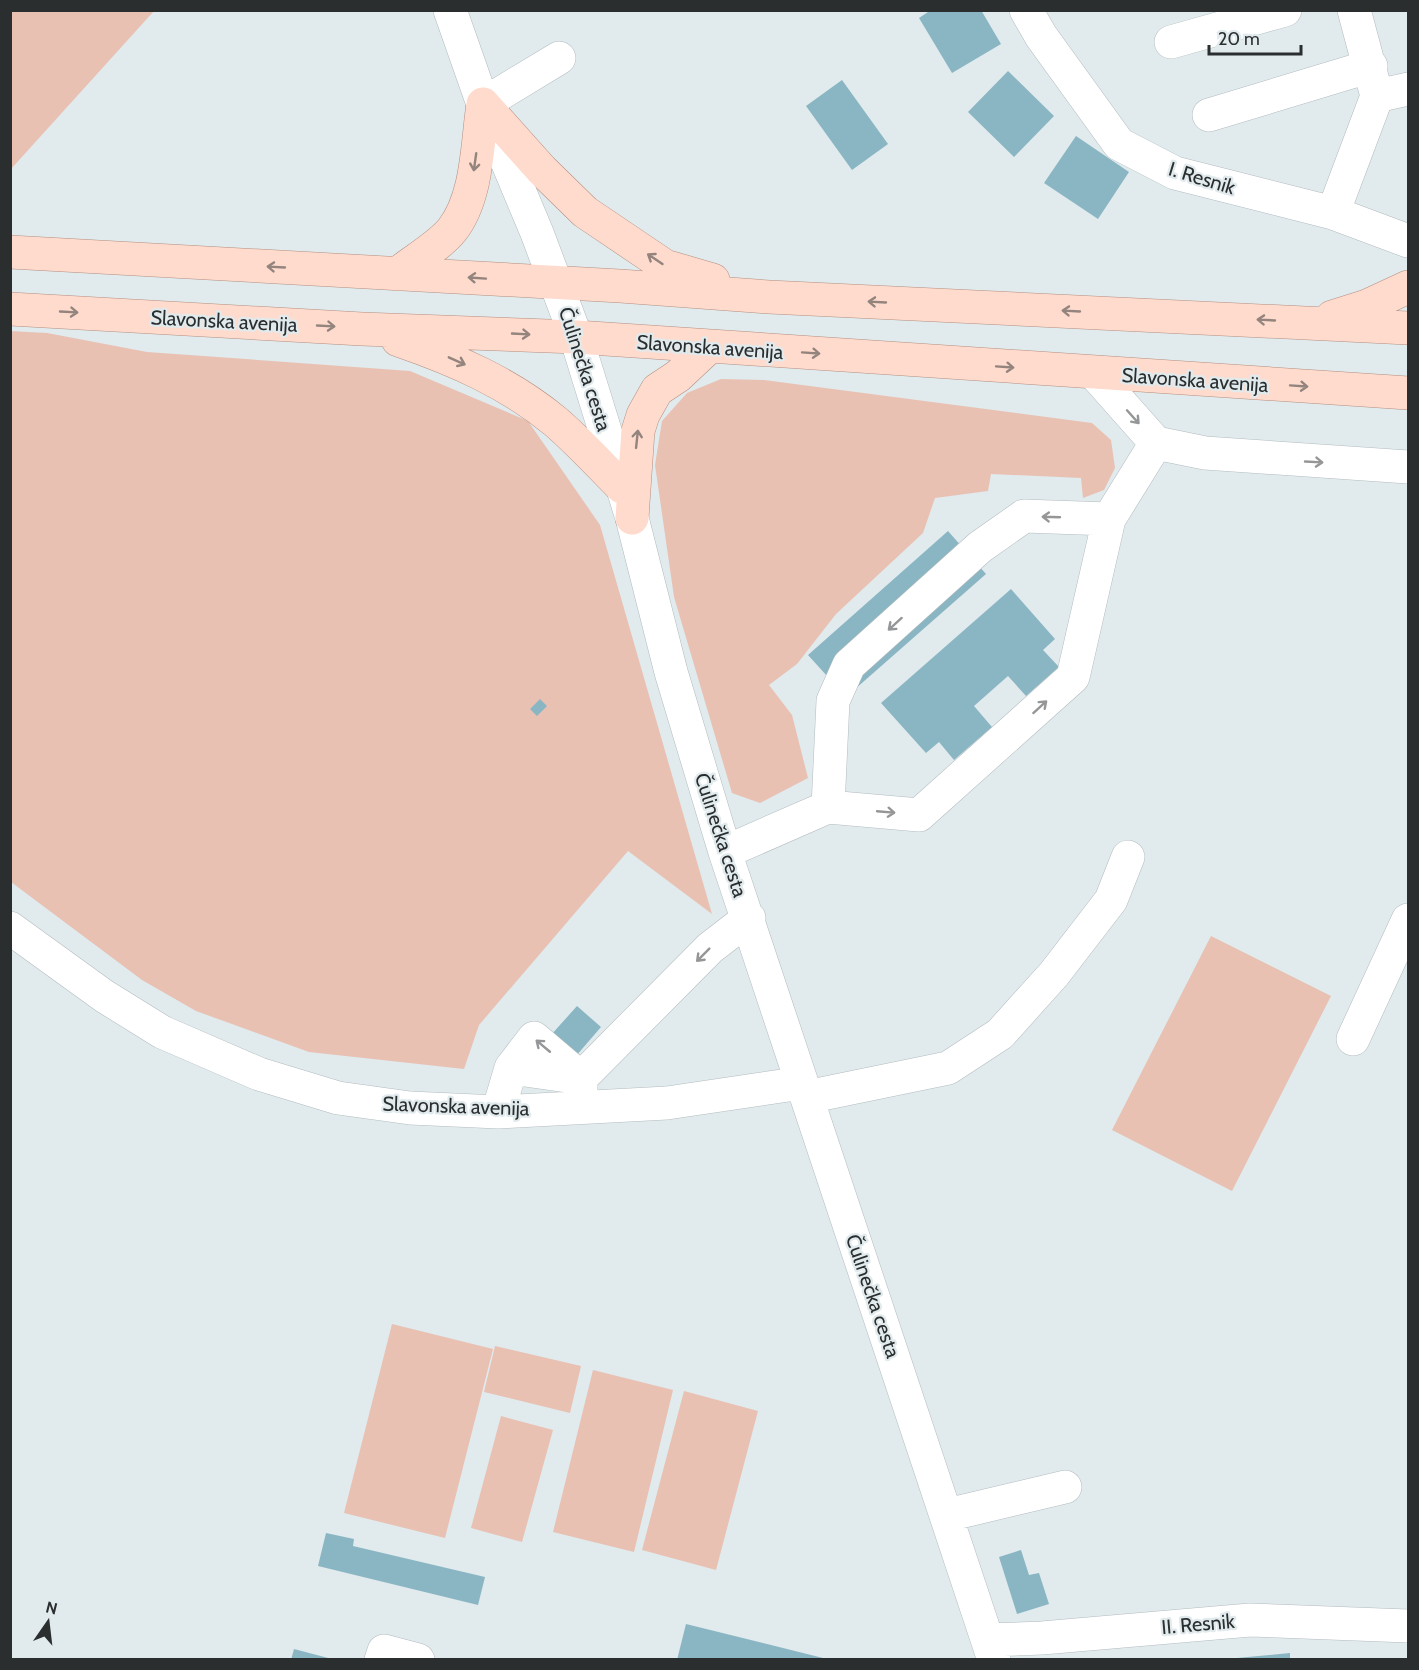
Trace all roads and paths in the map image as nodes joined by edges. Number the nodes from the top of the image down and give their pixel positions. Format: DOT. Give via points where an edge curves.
graph roads {
  1 [pos="450,10"];
  2 [pos="1026,10"];
  3 [pos="1285,10"];
  4 [pos="1354,10"];
  5 [pos="1171,42"];
  6 [pos="559,58"];
  7 [pos="1374,81"];
  8 [pos="1408,89"];
  9 [pos="483,104"];
  10 [pos="1209,115"];
  11 [pos="1333,213"];
  12 [pos="1408,241"];
  13 [pos="10,252"];
  14 [pos="397,274"];
  15 [pos="557,284"];
  16 [pos="1408,287"];
  17 [pos="769,297"];
  18 [pos="10,309"];
  19 [pos="1316,322"];
  20 [pos="362,328"];
  21 [pos="1408,328"];
  22 [pos="576,337"];
  23 [pos="710,346"];
  24 [pos="1094,373"];
  25 [pos="1408,393"];
  26 [pos="1156,444"];
  27 [pos="1408,467"];
  28 [pos="622,487"];
  29 [pos="632,518"];
  30 [pos="1109,519"];
  31 [pos="828,807"];
  32 [pos="724,852"];
  33 [pos="1128,857"];
  34 [pos="749,918"];
  35 [pos="1408,920"];
  36 [pos="10,928"];
  37 [pos="1353,1039"];
  38 [pos="804,1090"];
  39 [pos="581,1092"];
  40 [pos="498,1112"];
  41 [pos="1065,1487"];
  42 [pos="946,1515"];
  43 [pos="1408,1626"];
  44 [pos="991,1650"];
  45 [pos="381,1659"];
  46 [pos="418,1659"];
  1 -- 9 [label="street, Čulinečka cesta"];
  2 -- 11 [label="street, I. Resnik" via="1119,144 1175,173"];
  3 -- 5 [label="street"];
  4 -- 7 [label="street"];
  6 -- 9 [label="street"];
  7 -- 8 [label="street"];
  7 -- 10 [label="street"];
  7 -- 11 [label="street"];
  9 -- 14 [label="main road, one-way" via="465,207 452,231"];
  9 -- 15 [label="street, Čulinečka cesta"];
  17 -- 9 [label="main road, one-way" via="664,266 585,212"];
  11 -- 12 [label="street, I. Resnik"];
  14 -- 13 [label="main road, one-way"];
  15 -- 14 [label="main road, one-way"];
  15 -- 17 [label="main road"];
  15 -- 22 [label="street, Čulinečka cesta"];
  16 -- 19 [label="main road" via="1367,306"];
  19 -- 17 [label="main road, one-way"];
  18 -- 20 [label="main road, Slavonska avenija, one-way"];
  19 -- 21 [label="main road"];
  20 -- 22 [label="main road, Slavonska avenija, one-way"];
  20 -- 28 [label="main road, one-way" via="450,358 498,382 557,423"];
  22 -- 23 [label="main road, Slavonska avenija"];
  22 -- 28 [label="street, Čulinečka cesta"];
  23 -- 24 [label="main road, Slavonska avenija, one-way"];
  29 -- 23 [label="main road, one-way" via="638,431 643,415 657,390"];
  24 -- 25 [label="main road, Slavonska avenija, one-way"];
  24 -- 26 [label="street, one-way"];
  26 -- 27 [label="street, one-way" via="1238,456"];
  26 -- 30 [label="street"];
  28 -- 29 [label="street, Čulinečka cesta"];
  29 -- 32 [label="street, Čulinečka cesta" via="671,672"];
  31 -- 30 [label="street, one-way" via="919,815 1073,677"];
  30 -- 31 [label="street, one-way" via="1024,516 980,547 849,665 833,702"];
  31 -- 32 [label="street"];
  32 -- 34 [label="street, Čulinečka cesta"];
  33 -- 38 [label="street, Slavonska avenija" via="1111,900 1054,974 1000,1034 948,1068"];
  34 -- 38 [label="street, Čulinečka cesta"];
  34 -- 39 [label="street, one-way" via="710,948"];
  35 -- 37 [label="street"];
  36 -- 40 [label="street, Slavonska avenija" via="104,996 162,1032 258,1074 338,1098 410,1108"];
  38 -- 39 [label="street, Slavonska avenija" via="667,1103"];
  38 -- 42 [label="street, Čulinečka cesta"];
  39 -- 40 [label="street, Slavonska avenija"];
  39 -- 40 [label="street, one-way" via="511,1068"];
  41 -- 42 [label="street"];
  42 -- 44 [label="street, Čulinečka cesta"];
  43 -- 44 [label="street, II. Resnik" via="1250,1620 1035,1638"];
  45 -- 46 [label="street" via="384,1651"];
}
